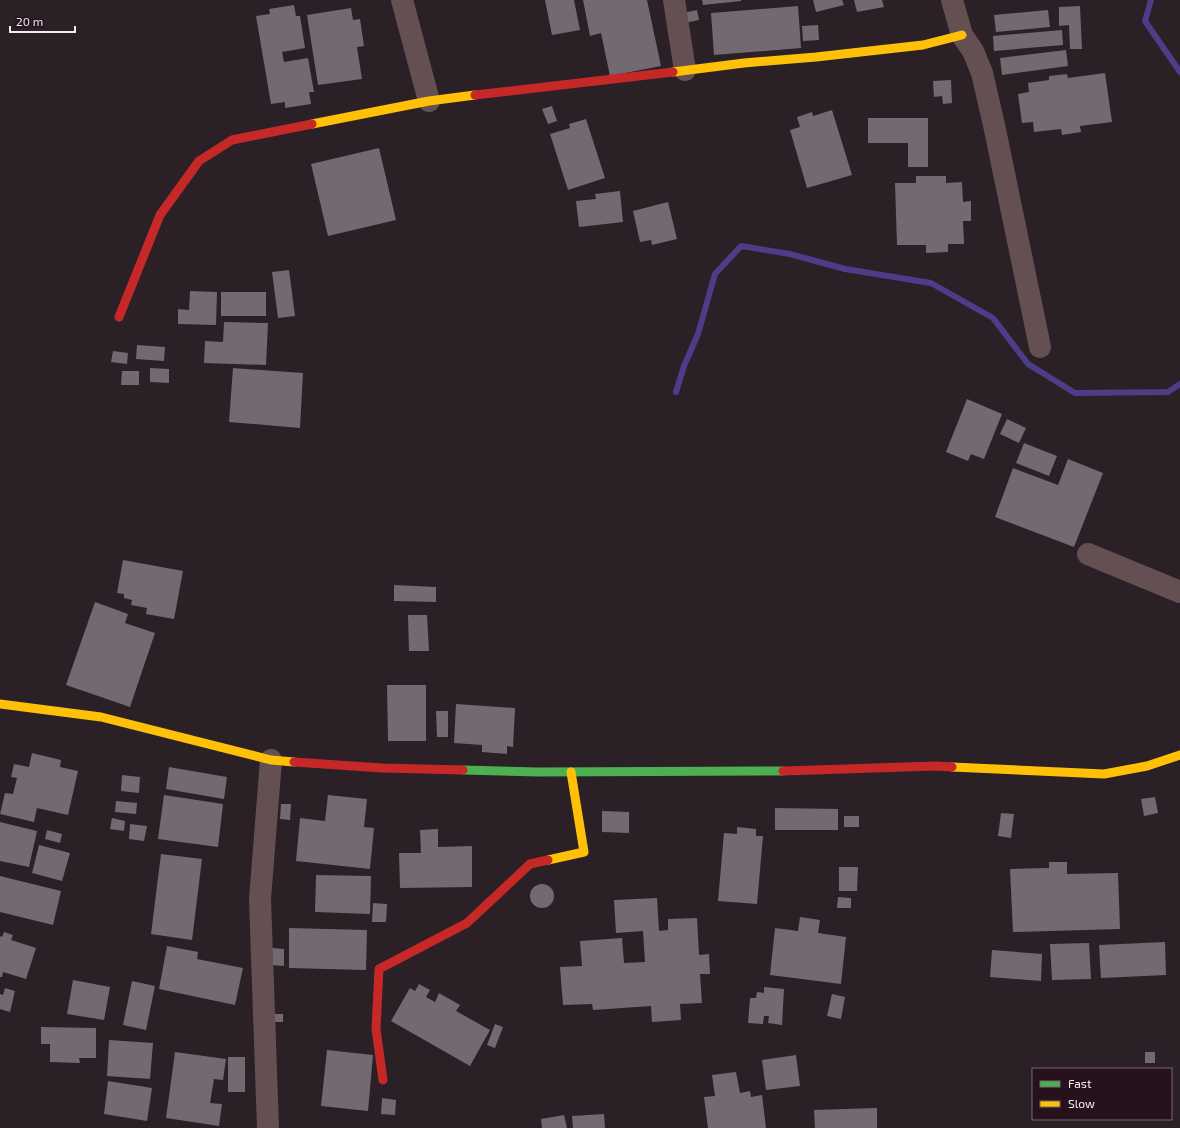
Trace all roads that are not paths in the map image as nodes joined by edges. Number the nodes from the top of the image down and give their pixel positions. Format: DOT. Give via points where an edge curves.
graph roads {
  1 [pos="402,0"];
  2 [pos="674,0"];
  3 [pos="952,0"];
  4 [pos="962,35"];
  5 [pos="685,70"];
  6 [pos="429,101"];
  7 [pos="119,316"];
  8 [pos="1040,347"];
  9 [pos="1088,554"];
  10 [pos="1180,592"];
  11 [pos="0,704"];
  12 [pos="1180,755"];
  13 [pos="271,760"];
  14 [pos="571,772"];
  15 [pos="383,1080"];
  16 [pos="268,1128"];
  1 -- 6 [label="street"];
  2 -- 5 [label="street"];
  3 -- 4 [label="street"];
  4 -- 5 [label="street" via="923,45"];
  4 -- 8 [label="street" via="973,51 982,73"];
  5 -- 6 [label="street"];
  6 -- 7 [label="street" via="232,140 199,161 160,215"];
  9 -- 10 [label="street"];
  11 -- 13 [label="street" via="101,718"];
  12 -- 14 [label="street" via="1147,766 1104,774 936,766 815,771"];
  13 -- 14 [label="street" via="382,768"];
  13 -- 16 [label="street" via="260,899"];
  14 -- 15 [label="street" via="584,852 530,864 467,923 379,969 376,1029"];
}
